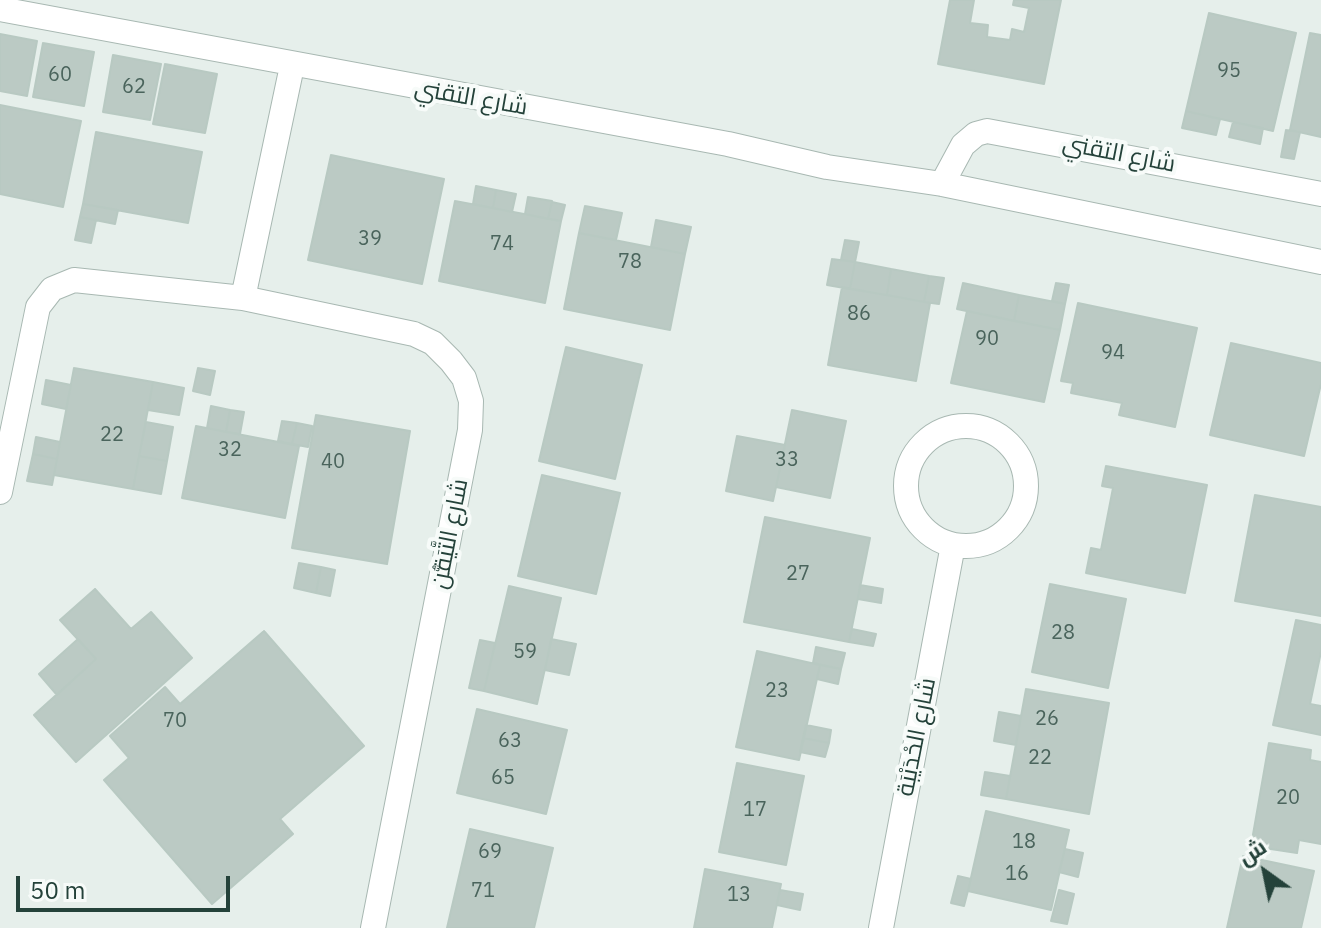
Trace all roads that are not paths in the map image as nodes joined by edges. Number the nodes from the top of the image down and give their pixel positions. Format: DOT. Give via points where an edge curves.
graph roads {
  1 [pos="0,9"];
  2 [pos="292,66"];
  3 [pos="942,184"];
  4 [pos="1321,194"];
  5 [pos="1321,262"];
  6 [pos="243,298"];
  7 [pos="0,492"];
  8 [pos="953,545"];
  9 [pos="373,928"];
  10 [pos="881,928"];
  1 -- 2 [label="street, شارع التقني"];
  2 -- 3 [label="street, شارع التقني"];
  2 -- 6 [label="street"];
  3 -- 4 [label="street, شارع التقني" via="963,145 987,131"];
  3 -- 5 [label="street, شارع التقني"];
  6 -- 7 [label="street, شارع التَّيَقُّن" via="87,279 52,289 35,318"];
  6 -- 9 [label="street, شارع التَّيَقُّن" via="414,334 433,343 464,378 471,401 470,430"];
  8 -- 8 [label="street" via="978,545 1001,535 1018,517 1026,492 1023,468 1011,446 991,431 966,426 942,431 921,445 908,467 905,492 913,516 930,535"];
  8 -- 10 [label="street, شارع الحْدَيْبَة"];
}
